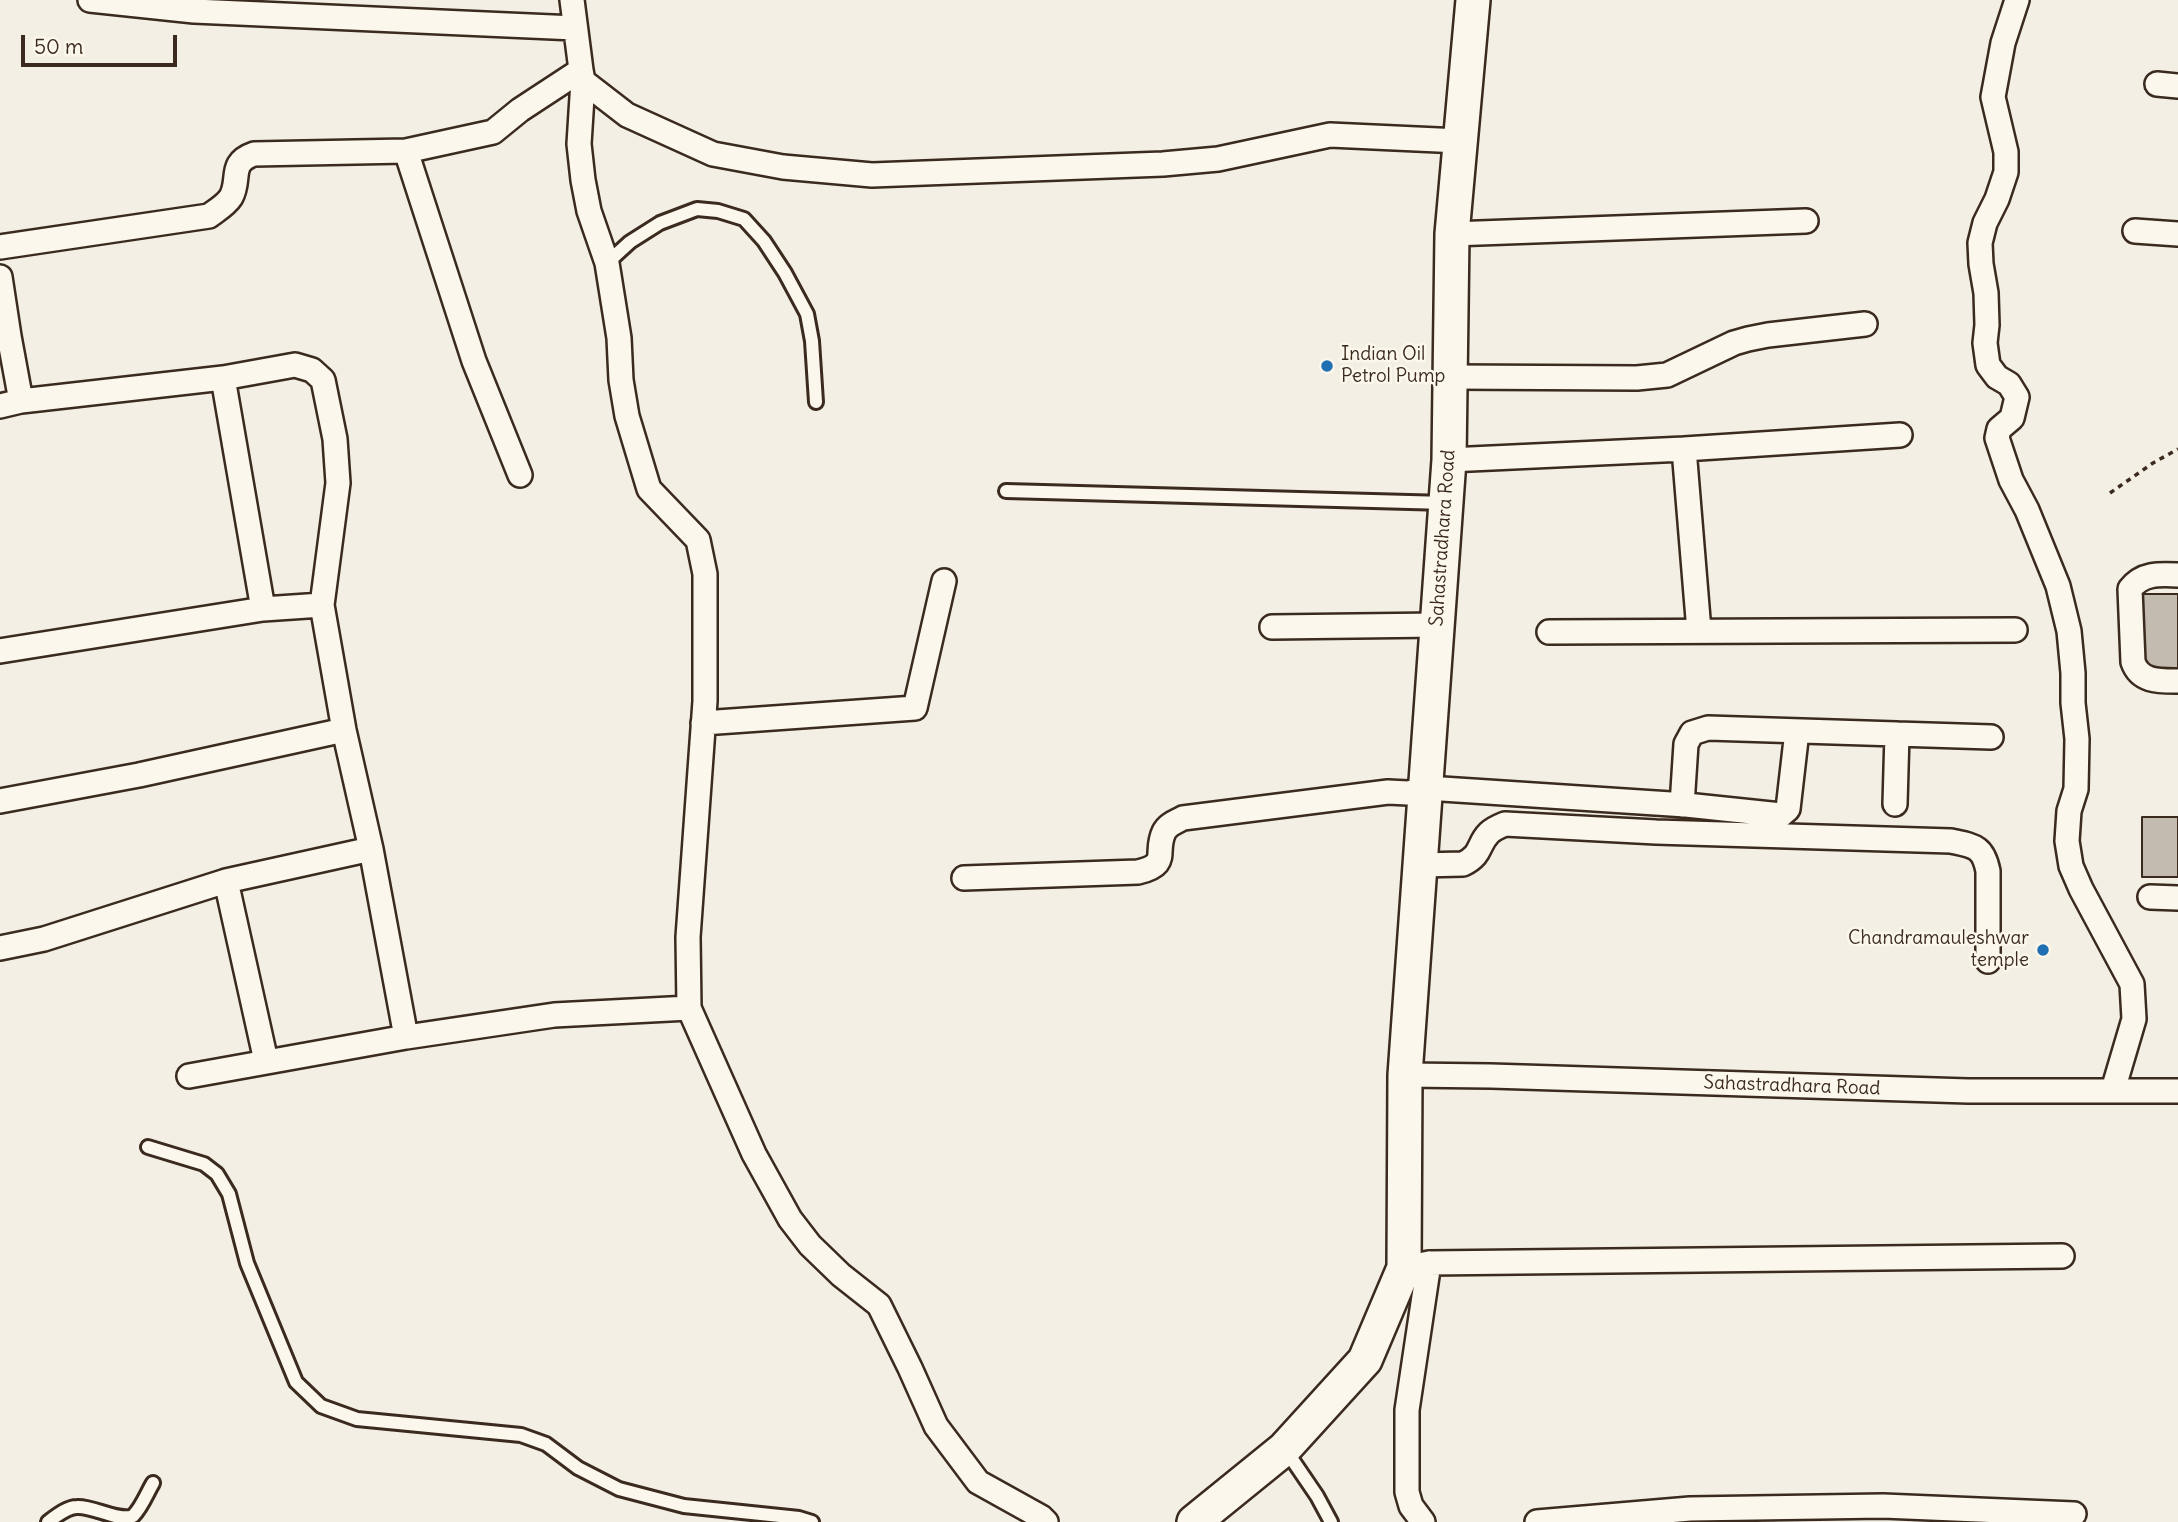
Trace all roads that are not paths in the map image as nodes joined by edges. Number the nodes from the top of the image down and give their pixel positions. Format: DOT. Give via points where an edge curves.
graph roads {
  1 [pos="90,0"];
  2 [pos="572,0"];
  3 [pos="1473,0"];
  4 [pos="2017,0"];
  5 [pos="575,28"];
  6 [pos="582,75"];
  7 [pos="1460,141"];
  8 [pos="407,150"];
  9 [pos="1806,221"];
  10 [pos="2136,231"];
  11 [pos="1452,234"];
  12 [pos="2178,234"];
  13 [pos="0,247"];
  14 [pos="607,263"];
  15 [pos="0,276"];
  16 [pos="1865,324"];
  17 [pos="5,337"];
  18 [pos="1450,377"];
  19 [pos="223,378"];
  20 [pos="816,402"];
  21 [pos="10,403"];
  22 [pos="1900,435"];
  23 [pos="1684,449"];
  24 [pos="1449,460"];
  25 [pos="520,475"];
  26 [pos="1006,491"];
  27 [pos="1446,503"];
  28 [pos="2178,575"];
  29 [pos="944,581"];
  30 [pos="322,605"];
  31 [pos="263,609"];
  32 [pos="1438,625"];
  33 [pos="1272,627"];
  34 [pos="1699,631"];
  35 [pos="2015,631"];
  36 [pos="1549,632"];
  37 [pos="0,651"];
  38 [pos="2178,681"];
  39 [pos="703,723"];
  40 [pos="344,730"];
  41 [pos="1797,731"];
  42 [pos="1898,734"];
  43 [pos="1991,737"];
  44 [pos="1427,788"];
  45 [pos="0,801"];
  46 [pos="1895,804"];
  47 [pos="1682,805"];
  48 [pos="370,849"];
  49 [pos="1421,865"];
  50 [pos="964,878"];
  51 [pos="226,881"];
  52 [pos="2150,897"];
  53 [pos="2178,898"];
  54 [pos="0,948"];
  55 [pos="1988,961"];
  56 [pos="689,1008"];
  57 [pos="406,1037"];
  58 [pos="266,1061"];
  59 [pos="189,1076"];
  60 [pos="1405,1076"];
  61 [pos="2113,1090"];
  62 [pos="2178,1091"];
  63 [pos="148,1147"];
  64 [pos="2062,1256"];
  65 [pos="1416,1266"];
  66 [pos="1284,1449"];
  67 [pos="153,1483"];
  68 [pos="2074,1514"];
  69 [pos="48,1522"];
  70 [pos="812,1522"];
  71 [pos="1046,1522"];
  72 [pos="1194,1522"];
  73 [pos="1331,1522"];
  74 [pos="1423,1522"];
  75 [pos="1537,1522"];
  76 [pos="1548,1522"];
  1 -- 5 [label="street" via="194,11"];
  2 -- 5 [label="street"];
  3 -- 7 [label="main road, Sahastradhara Road"];
  4 -- 61 [label="street" via="1993,97 2006,172 1980,243 1985,343 1988,365 2017,397 2012,418 1999,429 1997,438 2058,586 2069,631 2077,740 2076,789 2067,841 2071,866 2132,984 2134,1019"];
  5 -- 6 [label="street"];
  6 -- 7 [label="street" via="627,115 713,154 783,167 872,175 1218,159 1329,135"];
  6 -- 8 [label="street" via="520,110 493,132"];
  6 -- 14 [label="street" via="579,144 583,180"];
  7 -- 11 [label="main road, Sahastradhara Road"];
  8 -- 13 [label="street" via="254,154 238,165 232,195 209,216"];
  8 -- 25 [label="street" via="474,361"];
  9 -- 11 [label="street"];
  10 -- 12 [label="street"];
  11 -- 18 [label="main road, Sahastradhara Road"];
  14 -- 20 [label="lane" via="660,223 697,209 744,219 764,241 807,314"];
  14 -- 39 [label="street" via="627,416 649,489 698,540 707,616"];
  15 -- 17 [label="street"];
  16 -- 18 [label="street" via="1741,341 1657,376"];
  17 -- 21 [label="street"];
  18 -- 24 [label="main road, Sahastradhara Road"];
  19 -- 21 [label="street"];
  19 -- 30 [label="street" via="295,365 312,370 323,380 338,482"];
  19 -- 31 [label="street"];
  22 -- 23 [label="street"];
  23 -- 24 [label="street"];
  23 -- 34 [label="street"];
  24 -- 27 [label="main road, Sahastradhara Road"];
  26 -- 27 [label="lane"];
  27 -- 32 [label="main road, Sahastradhara Road"];
  28 -- 38 [label="street" via="2146,576 2130,589 2136,671 2146,678"];
  29 -- 39 [label="street" via="915,708"];
  30 -- 31 [label="street"];
  30 -- 40 [label="street"];
  31 -- 37 [label="street"];
  32 -- 33 [label="street"];
  32 -- 44 [label="main road, Sahastradhara Road"];
  34 -- 35 [label="street"];
  34 -- 36 [label="street"];
  39 -- 56 [label="street" via="688,937"];
  40 -- 45 [label="street"];
  40 -- 48 [label="street"];
  41 -- 42 [label="street"];
  41 -- 47 [label="street" via="1708,728 1692,733 1686,744"];
  41 -- 47 [label="street" via="1787,811 1777,815"];
  42 -- 43 [label="street"];
  42 -- 46 [label="street"];
  44 -- 47 [label="street"];
  44 -- 49 [label="main road, Sahastradhara Road"];
  44 -- 50 [label="street" via="1183,818 1163,833 1156,865 1138,872"];
  48 -- 51 [label="street"];
  48 -- 57 [label="street"];
  49 -- 55 [label="street" via="1467,862 1475,858 1489,833 1505,824 1951,841 1970,845 1986,858"];
  49 -- 60 [label="main road, Sahastradhara Road"];
  51 -- 54 [label="street" via="44,939"];
  51 -- 58 [label="street"];
  52 -- 53 [label="street"];
  56 -- 57 [label="street" via="554,1015"];
  56 -- 71 [label="street" via="754,1154 790,1219 810,1245 879,1306 936,1426 978,1482"];
  57 -- 58 [label="street"];
  58 -- 59 [label="street"];
  60 -- 61 [label="street, Sahastradhara Road" via="1968,1091"];
  60 -- 65 [label="main road, Sahastradhara Road"];
  61 -- 62 [label="street, Sahastradhara Road"];
  63 -- 70 [label="lane" via="204,1164 217,1174 229,1194 247,1263 296,1382 321,1406 357,1419 521,1435 547,1444 578,1468 619,1489 684,1506"];
  64 -- 65 [label="street"];
  65 -- 66 [label="main road, Sahastradhara Road" via="1365,1360"];
  65 -- 74 [label="street" via="1407,1492"];
  66 -- 72 [label="main road, Sahastradhara Road"];
  66 -- 73 [label="lane"];
  67 -- 69 [label="lane" via="133,1517 125,1521 76,1506"];
  68 -- 76 [label="street" via="1883,1506 1690,1509"];
  75 -- 76 [label="street"];
}
